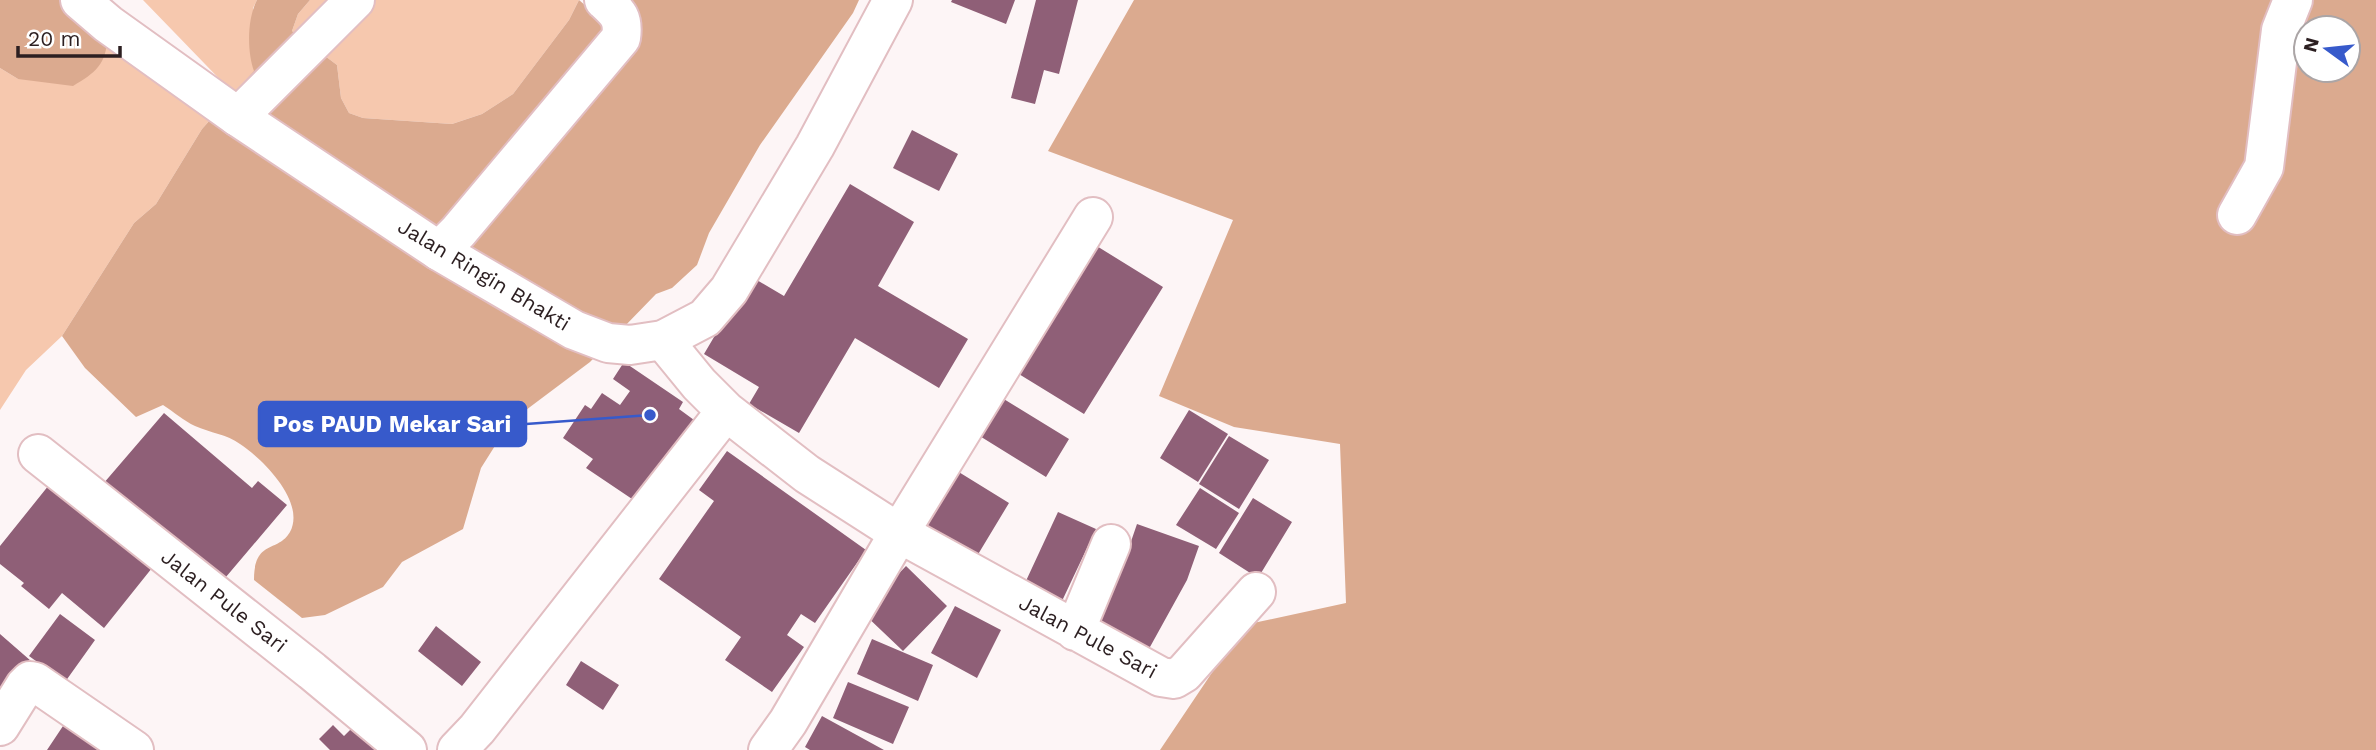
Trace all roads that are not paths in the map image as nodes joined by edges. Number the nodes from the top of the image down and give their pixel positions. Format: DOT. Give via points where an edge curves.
graph roads {
  1 [pos="80,0"];
  2 [pos="355,0"];
  3 [pos="604,0"];
  4 [pos="893,0"];
  5 [pos="2293,0"];
  6 [pos="238,117"];
  7 [pos="2237,215"];
  8 [pos="1093,217"];
  9 [pos="439,251"];
  10 [pos="663,340"];
  11 [pos="726,411"];
  12 [pos="38,454"];
  13 [pos="899,533"];
  14 [pos="1111,544"];
  15 [pos="1255,592"];
  16 [pos="1074,631"];
  17 [pos="0,726"];
  18 [pos="134,750"];
  19 [pos="407,750"];
  20 [pos="457,750"];
  21 [pos="768,750"];
  1 -- 6 [label="street, Jalan Ringin Bhakti"];
  2 -- 6 [label="street"];
  3 -- 9 [label="street" via="623,25 621,38"];
  4 -- 10 [label="street, Jalan Ringin Bhakti" via="815,146 729,290 705,318"];
  5 -- 7 [label="street" via="2281,30 2264,167"];
  6 -- 9 [label="street, Jalan Ringin Bhakti"];
  8 -- 13 [label="street"];
  9 -- 10 [label="street, Jalan Ringin Bhakti" via="574,330 608,343"];
  10 -- 11 [label="street, Jalan Pule Sari"];
  11 -- 13 [label="street, Jalan Pule Sari" via="807,474"];
  11 -- 20 [label="street"];
  12 -- 19 [label="street, Jalan Pule Sari"];
  13 -- 16 [label="street, Jalan Pule Sari"];
  13 -- 21 [label="street"];
  14 -- 16 [label="street"];
  15 -- 16 [label="street, Jalan Pule Sari" via="1174,679 1161,677"];
  17 -- 18 [label="street" via="30,681"];
}
